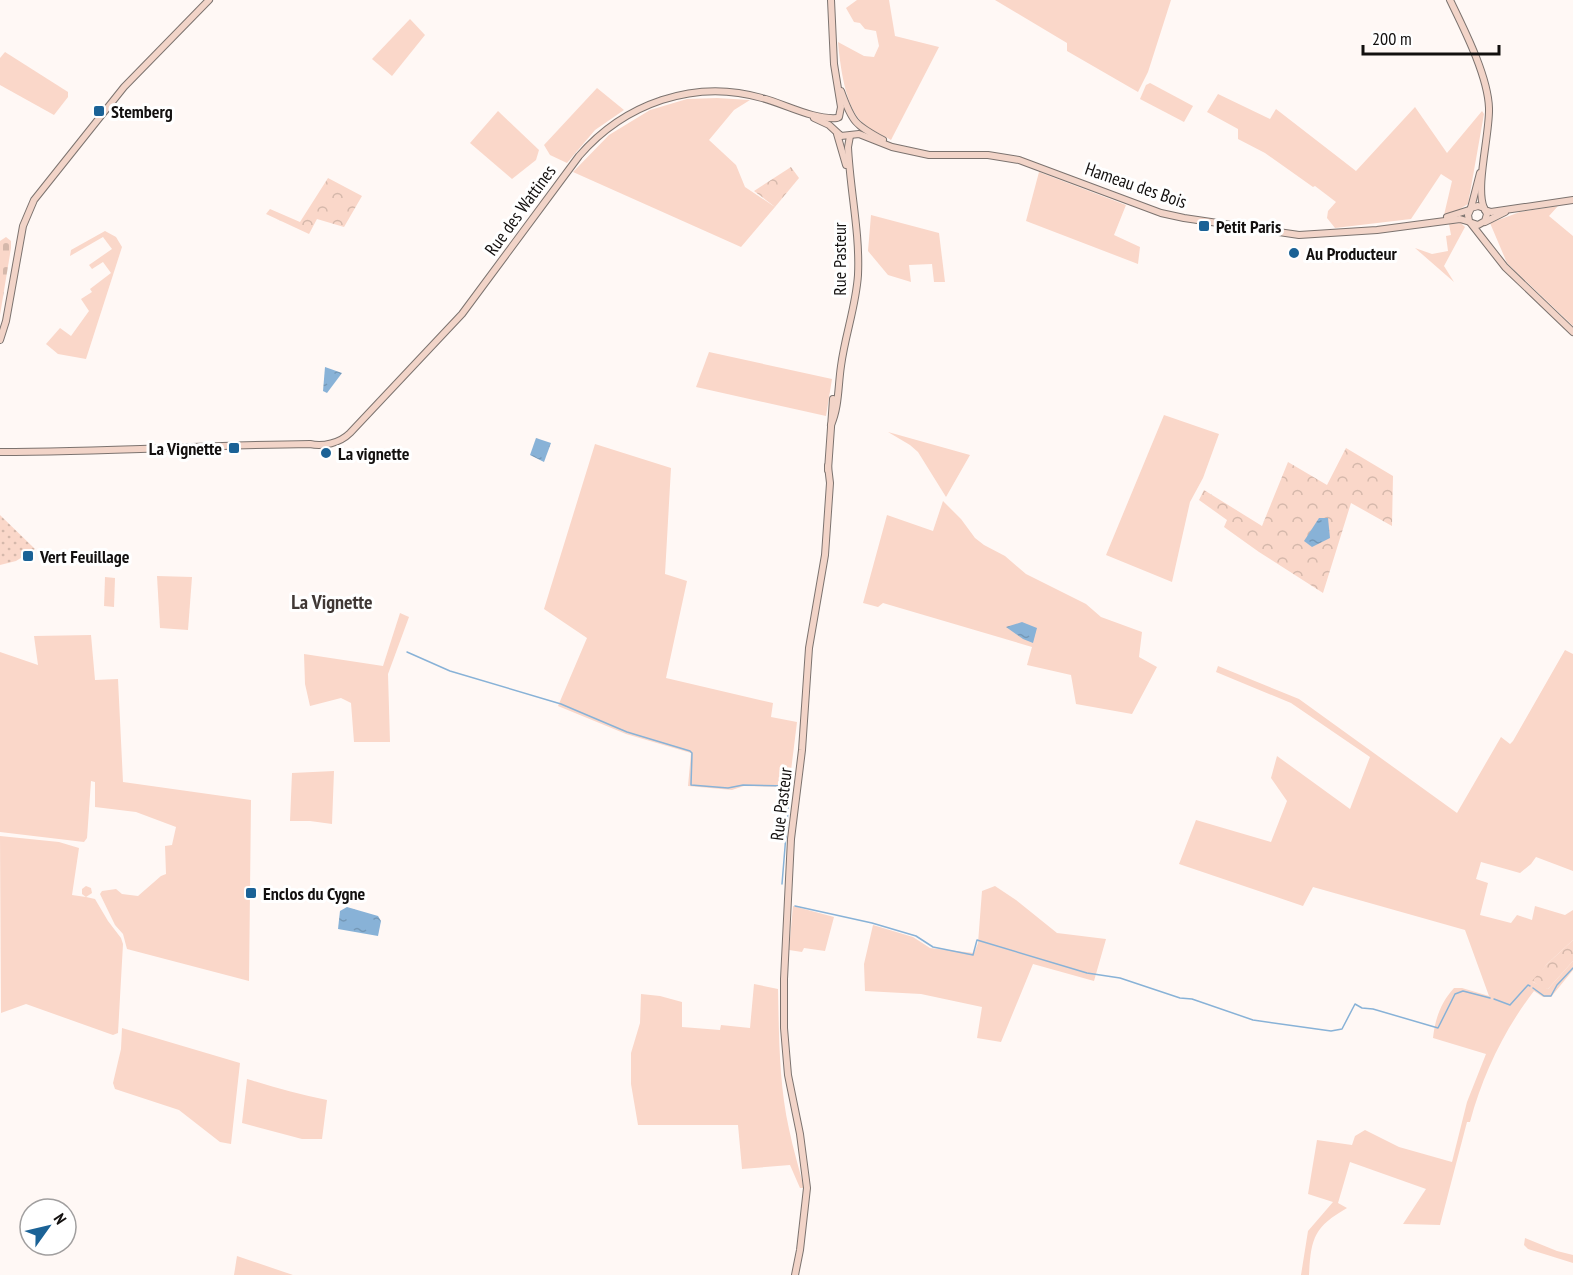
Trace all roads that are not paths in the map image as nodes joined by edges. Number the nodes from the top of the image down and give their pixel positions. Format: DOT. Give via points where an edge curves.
graph roads {
  1 [pos="209,0"];
  2 [pos="831,0"];
  3 [pos="1451,0"];
  4 [pos="835,74"];
  5 [pos="797,110"];
  6 [pos="838,118"];
  7 [pos="854,121"];
  8 [pos="836,132"];
  9 [pos="851,135"];
  10 [pos="908,151"];
  11 [pos="1485,152"];
  12 [pos="851,186"];
  13 [pos="1573,200"];
  14 [pos="1526,206"];
  15 [pos="1470,209"];
  16 [pos="1484,209"];
  17 [pos="1429,222"];
  18 [pos="1471,222"];
  19 [pos="1484,222"];
  20 [pos="1499,259"];
  21 [pos="1573,332"];
  22 [pos="0,340"];
  23 [pos="0,452"];
  24 [pos="793,1275"];
  1 -- 22 [label="street" via="129,82 36,197 22,230"];
  2 -- 4 [label="street"];
  3 -- 11 [label="street" via="1488,94"];
  4 -- 6 [label="street" via="842,108"];
  4 -- 7 [label="street"];
  5 -- 6 [label="street, Rue des Wattines"];
  5 -- 8 [label="street, Rue des Wattines"];
  5 -- 23 [label="street, Rue des Wattines" via="744,94 700,92 658,101 613,124 579,156 468,306 345,438 317,446 248,444"];
  6 -- 7 [label="street" via="846,115"];
  6 -- 8 [label="street"];
  7 -- 9 [label="street"];
  7 -- 10 [label="street, Hameau des Bois" via="864,130"];
  8 -- 9 [label="street" via="843,137"];
  8 -- 12 [label="street, Rue Pasteur"];
  9 -- 10 [label="street, Hameau des Bois" via="859,134"];
  9 -- 12 [label="street, Rue Pasteur"];
  10 -- 17 [label="street, Hameau des Bois" via="1011,158 1167,215 1293,235 1356,232"];
  11 -- 15 [label="street"];
  11 -- 16 [label="street" via="1481,195"];
  12 -- 24 [label="street, Rue Pasteur" via="858,275 833,398 823,570 809,648 789,866 783,1003 794,1125 802,1149 807,1192 801,1250"];
  13 -- 14 [label="street"];
  14 -- 16 [label="street" via="1491,212"];
  14 -- 19 [label="street"];
  15 -- 16 [label="street"];
  15 -- 17 [label="street, Hameau des Bois"];
  15 -- 18 [label="street"];
  16 -- 19 [label="street"];
  17 -- 18 [label="street, Hameau des Bois"];
  18 -- 19 [label="street"];
  18 -- 20 [label="street"];
  19 -- 20 [label="street" via="1484,231"];
  20 -- 21 [label="street"];
}
